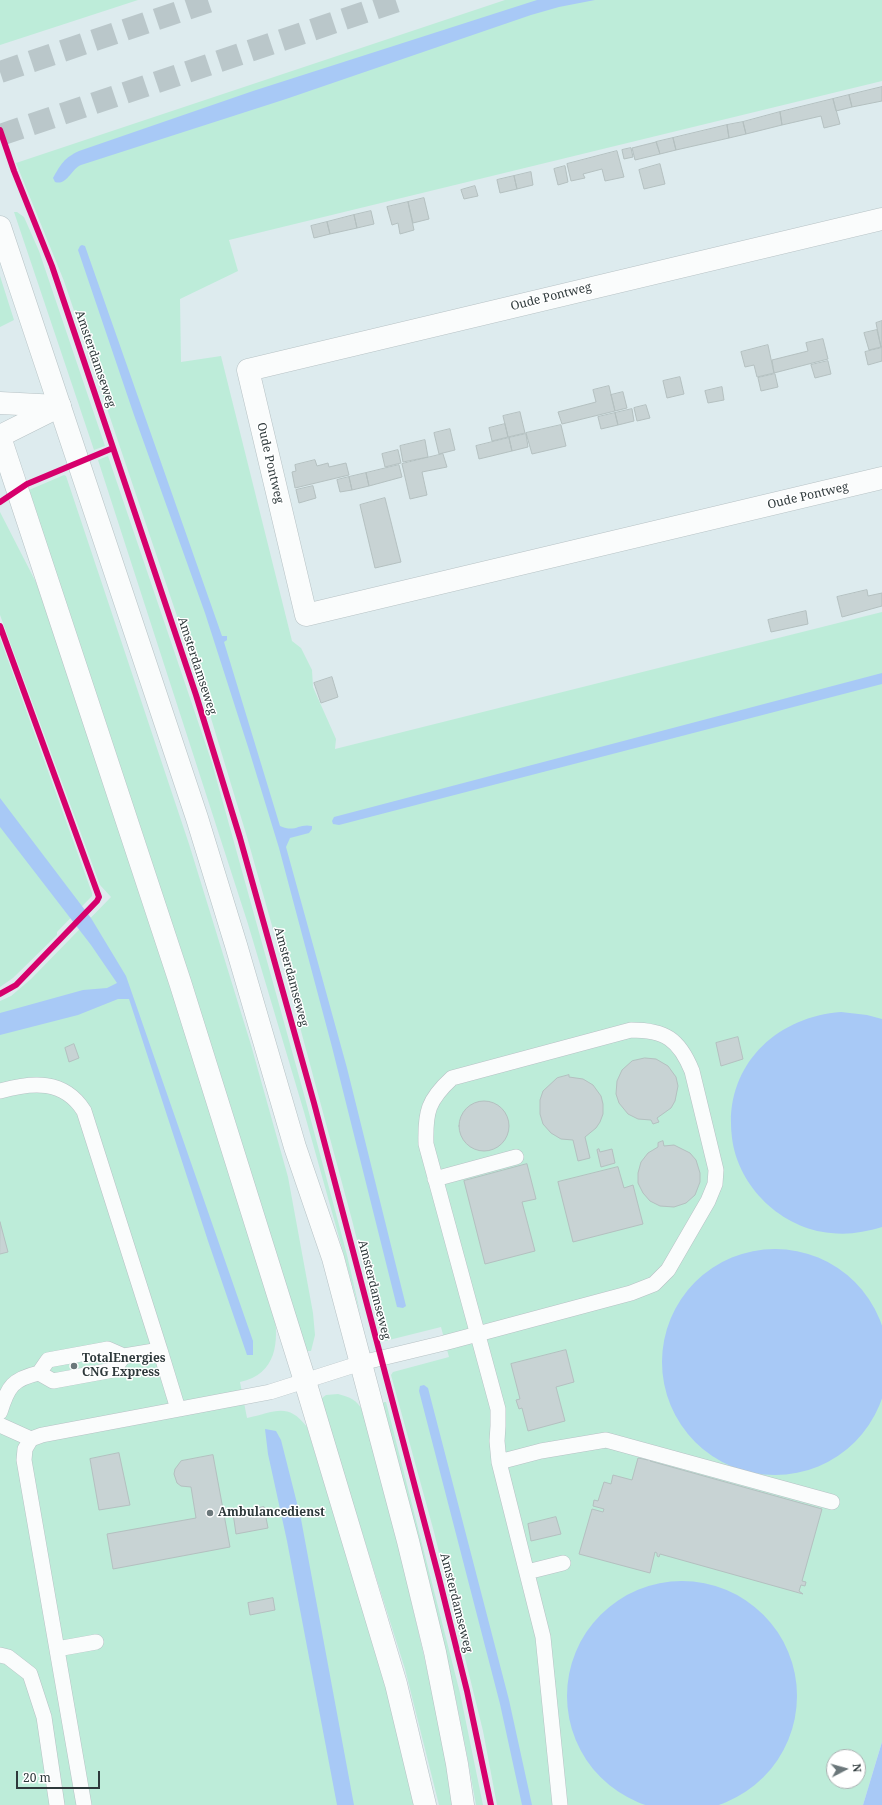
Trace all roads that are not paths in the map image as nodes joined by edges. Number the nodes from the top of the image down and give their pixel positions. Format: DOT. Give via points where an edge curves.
graph roads {
  1 [pos="882,219"];
  2 [pos="0,227"];
  3 [pos="0,403"];
  4 [pos="60,406"];
  5 [pos="0,436"];
  6 [pos="882,478"];
  7 [pos="0,1091"];
  8 [pos="516,1157"];
  9 [pos="435,1179"];
  10 [pos="477,1334"];
  11 [pos="160,1350"];
  12 [pos="124,1356"];
  13 [pos="361,1363"];
  14 [pos="39,1373"];
  15 [pos="305,1381"];
  16 [pos="178,1409"];
  17 [pos="0,1412"];
  18 [pos="0,1425"];
  19 [pos="31,1439"];
  20 [pos="499,1462"];
  21 [pos="832,1502"];
  22 [pos="563,1563"];
  23 [pos="527,1572"];
  24 [pos="96,1642"];
  25 [pos="57,1649"];
  26 [pos="0,1655"];
  27 [pos="57,1805"];
  28 [pos="84,1805"];
  29 [pos="425,1805"];
  30 [pos="464,1805"];
  31 [pos="560,1805"];
  1 -- 6 [label="main road, Oude Pontweg" via="248,370 306,615"];
  2 -- 4 [label="main road"];
  3 -- 4 [label="main road"];
  4 -- 5 [label="main road"];
  4 -- 13 [label="main road" via="197,818 295,1147 333,1258"];
  5 -- 15 [label="main road" via="175,967"];
  7 -- 11 [label="lane" via="30,1084 47,1085 72,1097 84,1111"];
  8 -- 9 [label="lane"];
  9 -- 10 [label="lane"];
  9 -- 10 [label="lane" via="426,1144 425,1121 440,1089 452,1078 631,1030 648,1030 664,1034 686,1055 692,1070 716,1170 715,1184 708,1201 668,1270 654,1284 631,1293"];
  10 -- 13 [label="lane"];
  10 -- 20 [label="lane" via="498,1409"];
  11 -- 12 [label="lane"];
  11 -- 16 [label="lane"];
  12 -- 14 [label="lane" via="108,1349 48,1360"];
  12 -- 14 [label="lane" via="112,1370 53,1381"];
  13 -- 15 [label="lane"];
  13 -- 30 [label="main road" via="435,1652"];
  14 -- 17 [label="lane" via="23,1377 13,1384 4,1398"];
  15 -- 16 [label="lane" via="242,1399"];
  15 -- 29 [label="main road" via="396,1684"];
  16 -- 19 [label="lane"];
  18 -- 19 [label="lane"];
  19 -- 25 [label="lane" via="25,1449 24,1460"];
  20 -- 21 [label="lane" via="541,1451 606,1440"];
  20 -- 23 [label="lane"];
  22 -- 23 [label="lane"];
  23 -- 31 [label="lane" via="543,1637"];
  24 -- 25 [label="lane"];
  25 -- 28 [label="lane"];
  26 -- 27 [label="lane" via="8,1657 30,1674 44,1717"];
}
